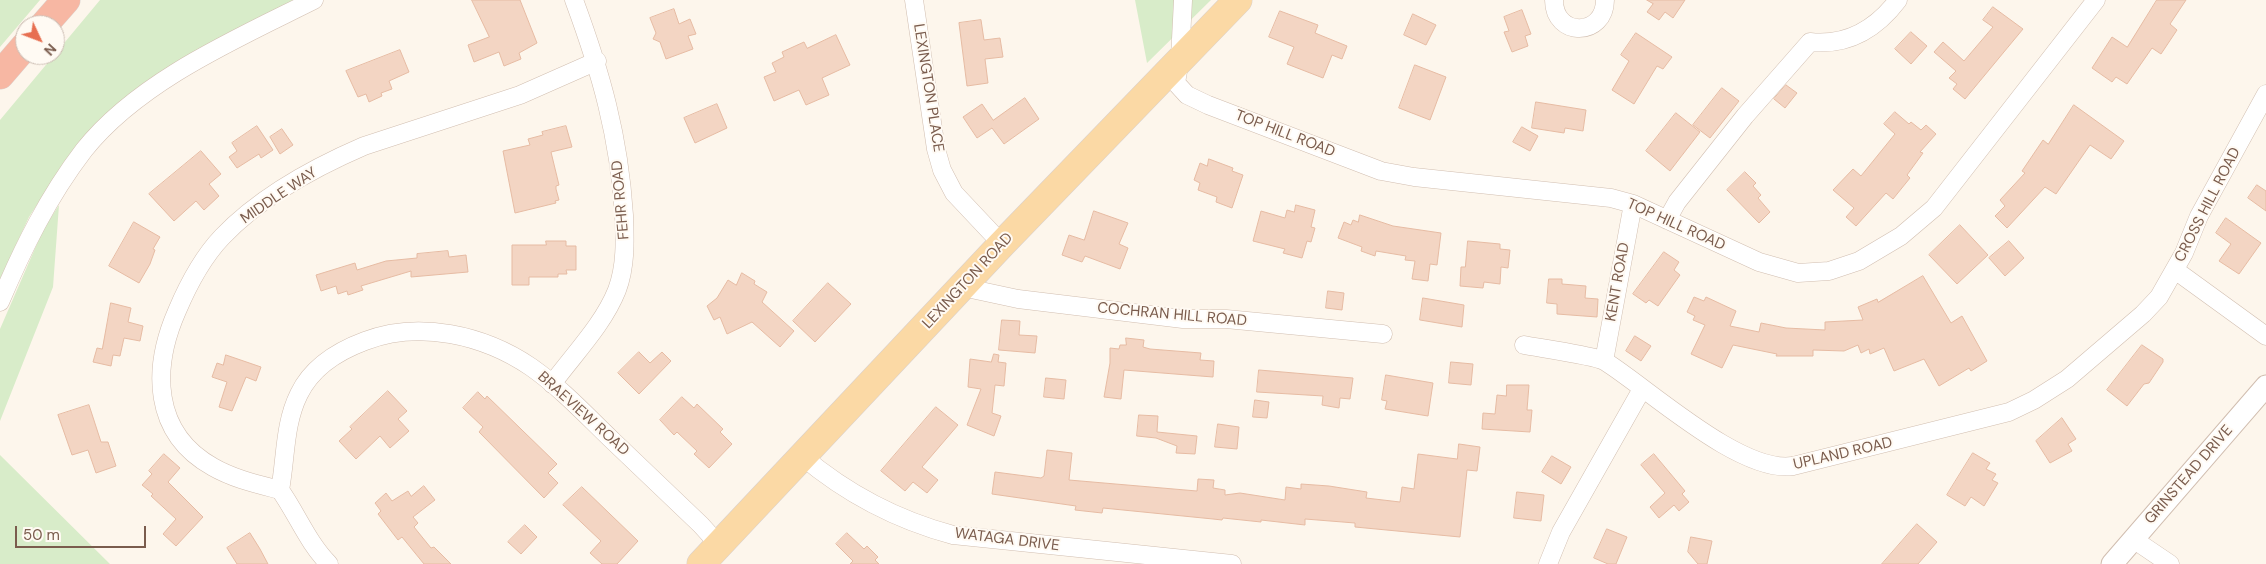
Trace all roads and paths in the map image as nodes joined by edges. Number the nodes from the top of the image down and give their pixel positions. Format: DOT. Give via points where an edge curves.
graph roads {
  1 [pos="66,0"];
  2 [pos="314,0"];
  3 [pos="574,0"];
  4 [pos="914,0"];
  5 [pos="1183,0"];
  6 [pos="1238,0"];
  7 [pos="1554,0"];
  8 [pos="1605,0"];
  9 [pos="1898,0"];
  10 [pos="2096,0"];
  11 [pos="53,15"];
  12 [pos="15,58"];
  13 [pos="1180,59"];
  14 [pos="597,61"];
  15 [pos="0,75"];
  16 [pos="2266,94"];
  17 [pos="1633,204"];
  18 [pos="1668,220"];
  19 [pos="1002,244"];
  20 [pos="2175,270"];
  21 [pos="962,287"];
  22 [pos="0,302"];
  23 [pos="1383,334"];
  24 [pos="2266,336"];
  25 [pos="1524,345"];
  26 [pos="1604,360"];
  27 [pos="552,384"];
  28 [pos="2266,386"];
  29 [pos="1642,390"];
  30 [pos="802,456"];
  31 [pos="280,490"];
  32 [pos="2133,539"];
  33 [pos="710,555"];
  34 [pos="329,564"];
  35 [pos="1232,564"];
  36 [pos="1548,564"];
  37 [pos="2112,564"];
  38 [pos="2170,564"];
  1 -- 11 [label="highway"];
  2 -- 22 [label="street" via="181,71 153,88 113,120 85,149 54,191 22,250"];
  3 -- 14 [label="street, FEHR ROAD"];
  4 -- 19 [label="street, LEXINGTON PLACE" via="936,149 942,170 959,200"];
  5 -- 13 [label="street"];
  6 -- 13 [label="main road, LEXINGTON ROAD"];
  7 -- 8 [label="street" via="1561,21 1576,28 1593,25 1600,19"];
  9 -- 18 [label="street" via="1884,18 1862,34 1825,44 1810,42 1745,116 1677,202"];
  10 -- 18 [label="street, TOP HILL ROAD" via="1934,208 1875,253 1844,267 1798,273 1758,262"];
  12 -- 15 [label="highway"];
  13 -- 17 [label="street, TOP HILL ROAD" via="1176,83 1187,95 1381,171 1414,178 1611,198"];
  13 -- 19 [label="main road, LEXINGTON ROAD"];
  14 -- 27 [label="street, FEHR ROAD" via="614,131 622,190 625,244 622,273 611,304"];
  14 -- 31 [label="street, MIDDLE WAY" via="520,95 342,155 256,207 208,253 172,323 161,360 163,400 174,430 192,452 225,473"];
  16 -- 20 [label="street, CROSS HILL ROAD" via="2199,216"];
  17 -- 18 [label="street, TOP HILL ROAD"];
  17 -- 26 [label="street, KENT ROAD"];
  19 -- 21 [label="main road, LEXINGTON ROAD"];
  20 -- 24 [label="street, CROSS HILL ROAD"];
  20 -- 29 [label="street, UPLAND ROAD" via="2159,297 2143,314 2066,379 2034,400 1983,420 1793,466 1768,466 1739,454"];
  21 -- 23 [label="street, COCHRAN HILL ROAD" via="1018,299 1183,318"];
  21 -- 30 [label="main road, LEXINGTON ROAD"];
  25 -- 26 [label="street"];
  26 -- 29 [label="street"];
  27 -- 31 [label="street, BRAEVIEW ROAD" via="530,367 489,346 443,333 382,334 338,353 318,368 299,393 286,433"];
  27 -- 33 [label="street, BRAEVIEW ROAD" via="701,524"];
  28 -- 32 [label="street, GRINSTEAD DRIVE"];
  29 -- 36 [label="street" via="1561,532"];
  30 -- 33 [label="main road, LEXINGTON ROAD"];
  30 -- 35 [label="street, WATAGA DRIVE" via="830,478 893,515 953,535"];
  31 -- 34 [label="street"];
  32 -- 37 [label="street, GRINSTEAD DRIVE"];
  32 -- 38 [label="street"];
}
